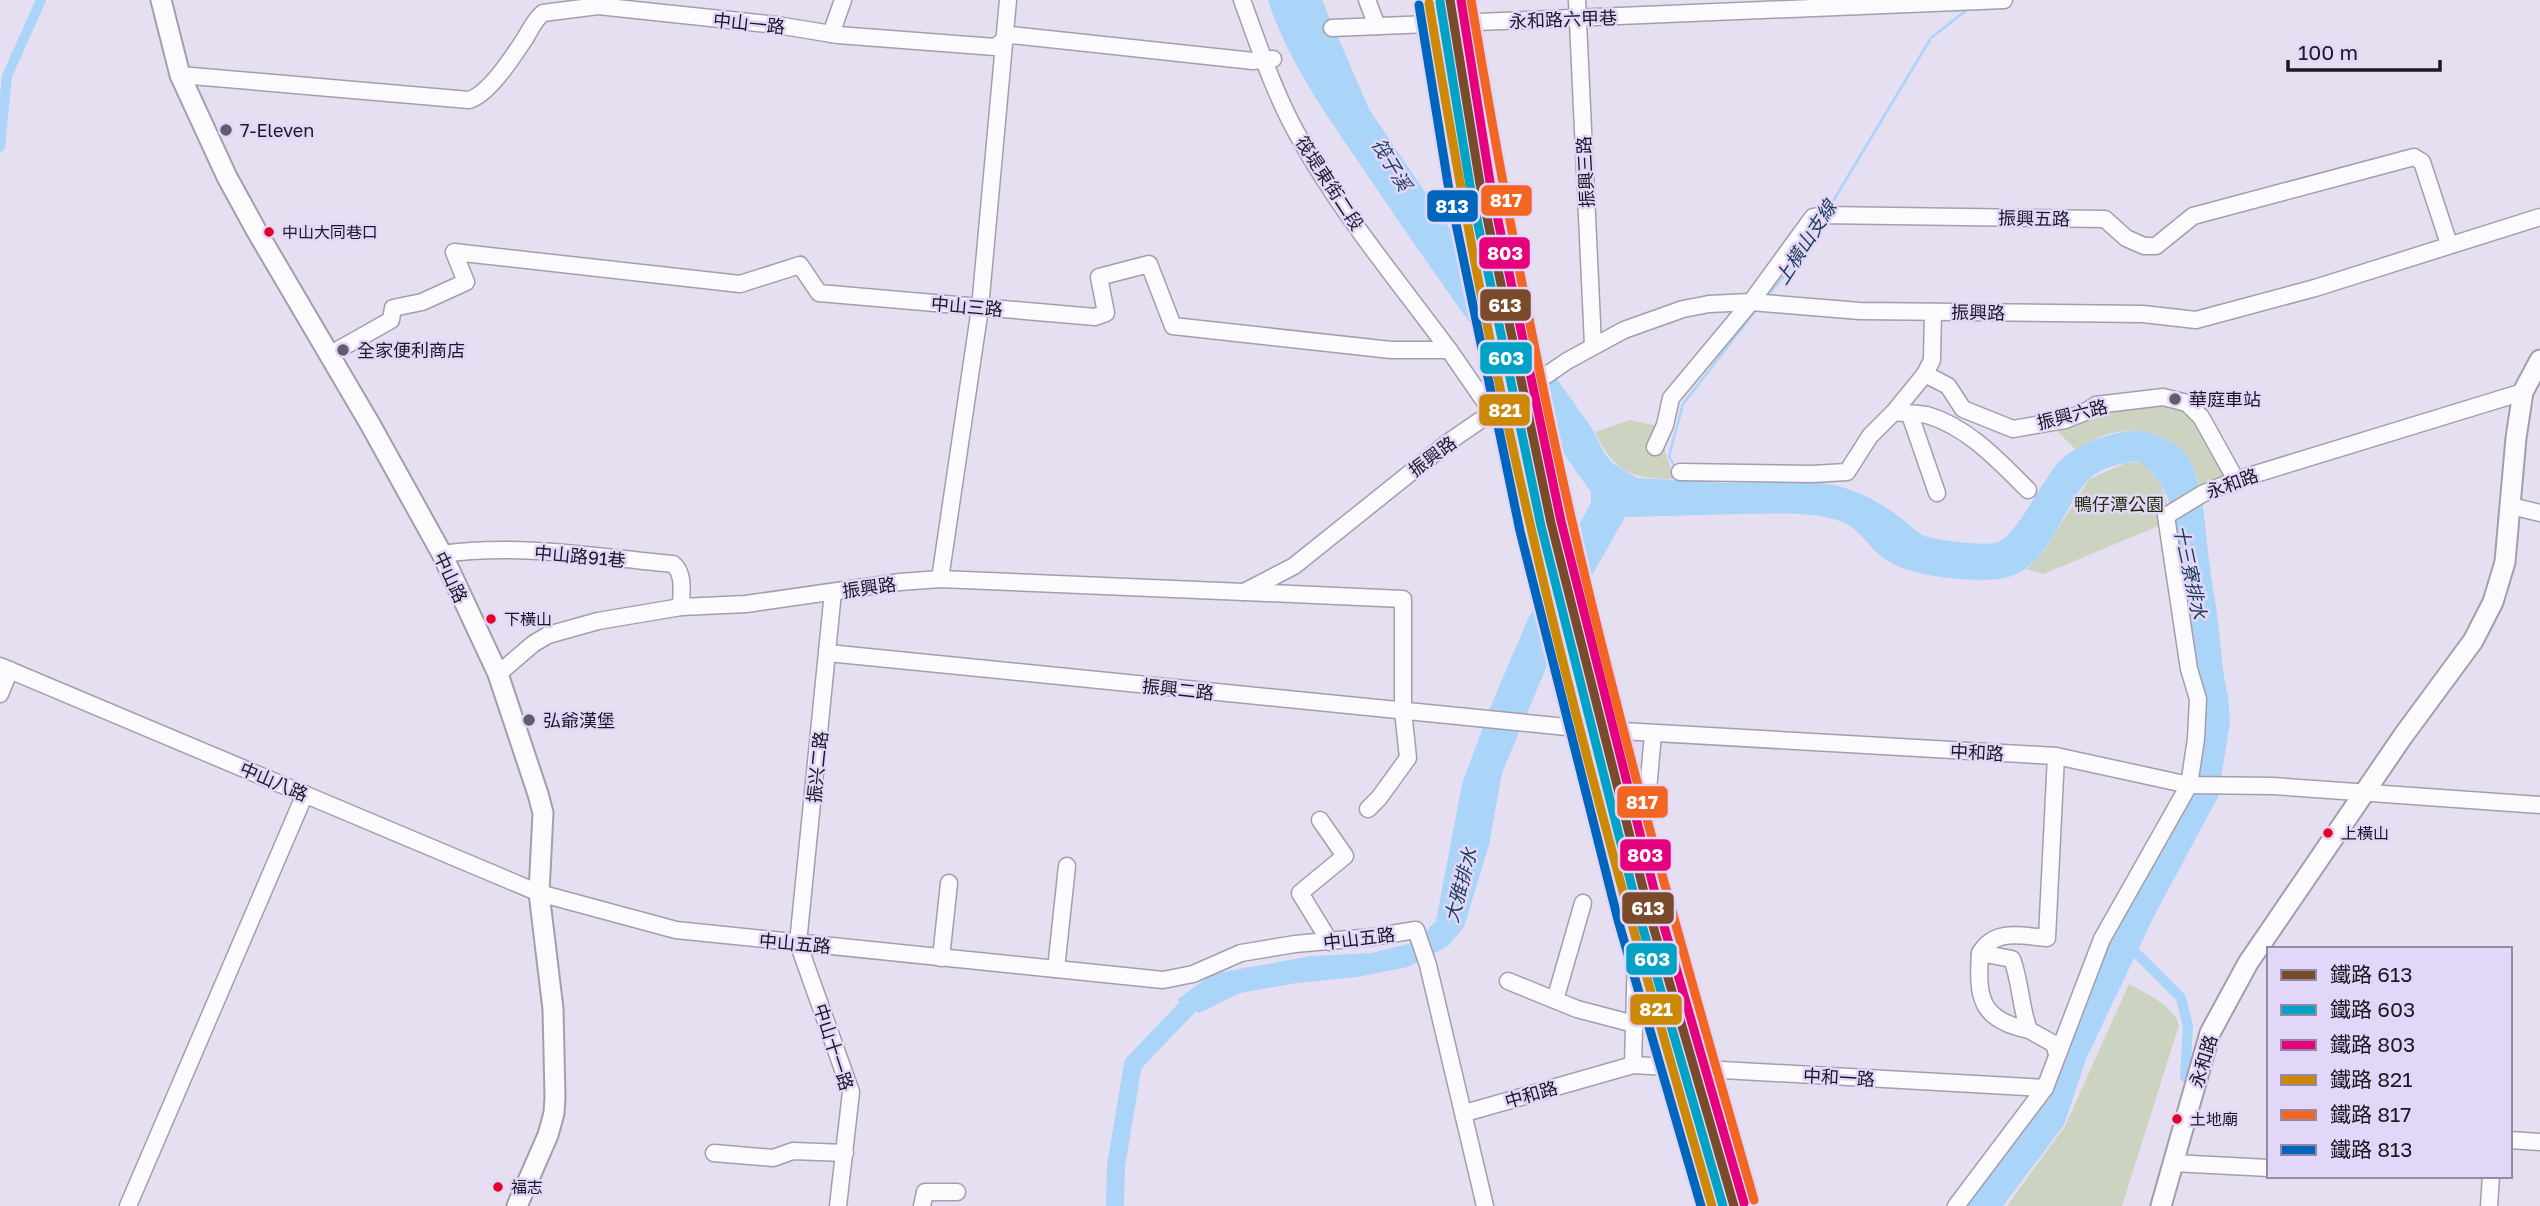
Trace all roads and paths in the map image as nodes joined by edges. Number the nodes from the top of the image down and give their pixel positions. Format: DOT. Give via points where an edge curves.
graph roads {
  1 [pos="161,0"];
  2 [pos="843,0"];
  3 [pos="1008,0"];
  4 [pos="1242,0"];
  5 [pos="1367,0"];
  6 [pos="1577,0"];
  7 [pos="2004,0"];
  8 [pos="641,5"];
  9 [pos="1578,19"];
  10 [pos="1377,26"];
  11 [pos="1332,28"];
  12 [pos="831,34"];
  13 [pos="1003,39"];
  14 [pos="1268,60"];
  15 [pos="180,75"];
  16 [pos="2540,217"];
  17 [pos="2449,244"];
  18 [pos="1751,302"];
  19 [pos="981,308"];
  20 [pos="1933,312"];
  21 [pos="1593,345"];
  22 [pos="1449,350"];
  23 [pos="329,355"];
  24 [pos="2540,360"];
  25 [pos="1925,374"];
  26 [pos="2523,393"];
  27 [pos="1493,412"];
  28 [pos="1902,413"];
  29 [pos="1655,447"];
  30 [pos="1680,472"];
  31 [pos="1537,477"];
  32 [pos="2236,480"];
  33 [pos="2028,491"];
  34 [pos="1937,493"];
  35 [pos="2511,506"];
  36 [pos="2540,513"];
  37 [pos="442,554"];
  38 [pos="940,579"];
  39 [pos="833,592"];
  40 [pos="1244,592"];
  41 [pos="681,607"];
  42 [pos="828,653"];
  43 [pos="5,668"];
  44 [pos="498,674"];
  45 [pos="0,694"];
  46 [pos="1403,711"];
  47 [pos="1527,724"];
  48 [pos="1587,729"];
  49 [pos="1653,734"];
  50 [pos="2056,757"];
  51 [pos="2191,785"];
  52 [pos="2365,791"];
  53 [pos="305,794"];
  54 [pos="2540,805"];
  55 [pos="1368,809"];
  56 [pos="1320,820"];
  57 [pos="1067,866"];
  58 [pos="949,883"];
  59 [pos="539,893"];
  60 [pos="1583,903"];
  61 [pos="1637,915"];
  62 [pos="1330,942"];
  63 [pos="798,943"];
  64 [pos="1980,953"];
  65 [pos="941,958"];
  66 [pos="1056,970"];
  67 [pos="1508,981"];
  68 [pos="1555,1000"];
  69 [pos="1634,1024"];
  70 [pos="2029,1030"];
  71 [pos="2057,1054"];
  72 [pos="1633,1065"];
  73 [pos="2045,1088"];
  74 [pos="1465,1114"];
  75 [pos="2512,1140"];
  76 [pos="2540,1142"];
  77 [pos="714,1153"];
  78 [pos="845,1153"];
  79 [pos="2173,1163"];
  80 [pos="2267,1168"];
  81 [pos="2491,1178"];
  82 [pos="957,1192"];
  83 [pos="128,1206"];
  84 [pos="517,1206"];
  85 [pos="838,1206"];
  86 [pos="922,1206"];
  87 [pos="1485,1206"];
  88 [pos="1956,1206"];
  89 [pos="2161,1206"];
  90 [pos="2489,1206"];
  1 -- 15 [label="main road, 中山路"];
  2 -- 12 [label="street"];
  3 -- 13 [label="street"];
  4 -- 14 [label="street, 筏堤東街二段"];
  5 -- 10 [label="street"];
  6 -- 9 [label="street, 振興三路"];
  7 -- 9 [label="street, 永和路六甲巷"];
  8 -- 12 [label="street, 中山一路"];
  8 -- 15 [label="street, 中山一路" via="543,13 488,88 469,100"];
  9 -- 10 [label="street, 永和路六甲巷"];
  9 -- 21 [label="street, 振興三路"];
  10 -- 11 [label="street, 永和路六甲巷"];
  12 -- 13 [label="street, 中山一路" via="995,47"];
  13 -- 14 [label="street, 中山一路" via="1011,34"];
  13 -- 19 [label="street"];
  14 -- 22 [label="street, 筏堤東街二段" via="1299,138 1343,207"];
  15 -- 23 [label="main road, 中山路" via="233,188"];
  16 -- 17 [label="street, 振興路"];
  17 -- 18 [label="street, 振興五路" via="2422,162 2414,157 2193,216 2156,246 2126,238 2105,219 1813,217"];
  17 -- 20 [label="street, 振興路" via="2315,288 2196,320 2143,314"];
  18 -- 20 [label="street, 振興路"];
  18 -- 21 [label="street, 振興路" via="1683,309"];
  18 -- 29 [label="street, 振興五路" via="1671,398"];
  19 -- 22 [label="street, 中山三路" via="1095,317 1106,313 1099,277 1149,264 1173,326 1391,350"];
  19 -- 23 [label="street, 中山三路" via="819,293 800,265 740,284 454,252 466,282 422,302 393,308 391,320"];
  19 -- 38 [label="street"];
  20 -- 25 [label="street" via="1931,360"];
  21 -- 27 [label="street, 振興路"];
  22 -- 27 [label="street"];
  23 -- 37 [label="main road, 中山路"];
  24 -- 26 [label="main road, 永和路"];
  25 -- 28 [label="street"];
  25 -- 32 [label="street, 振興六路" via="1948,386 1963,409 2013,429 2065,419 2096,405 2163,397 2187,403 2201,417"];
  26 -- 32 [label="street, 永和路"];
  26 -- 35 [label="main road, 永和路"];
  27 -- 31 [label="street"];
  27 -- 40 [label="street, 振興路" via="1294,566"];
  28 -- 30 [label="street" via="1870,436 1847,472"];
  28 -- 33 [label="street" via="1925,415 1958,429"];
  28 -- 34 [label="street"];
  32 -- 51 [label="street, 永和路" via="2166,516 2189,669 2198,699"];
  35 -- 36 [label="street"];
  35 -- 52 [label="main road, 永和路" via="2505,562 2493,602 2473,641"];
  37 -- 41 [label="street, 中山路91巷" via="540,551 673,565 679,569"];
  37 -- 44 [label="main road, 中山路"];
  38 -- 39 [label="street, 振興路"];
  38 -- 40 [label="street, 振興路"];
  39 -- 41 [label="street, 振興路"];
  39 -- 42 [label="street, 振兴二路"];
  40 -- 46 [label="street" via="1403,599"];
  41 -- 44 [label="street, 振興路" via="548,635"];
  42 -- 46 [label="street, 振興二路"];
  42 -- 63 [label="street, 振兴二路"];
  43 -- 45 [label="street, 中山八路"];
  43 -- 53 [label="street, 中山八路"];
  44 -- 59 [label="main road, 中山路" via="543,813"];
  46 -- 47 [label="street, 振興二路"];
  46 -- 55 [label="street" via="1408,758"];
  47 -- 48 [label="street, 中和路"];
  48 -- 49 [label="street, 中和路"];
  48 -- 61 [label="street"];
  49 -- 50 [label="street, 中和路"];
  49 -- 61 [label="street"];
  50 -- 51 [label="street, 中和路"];
  50 -- 64 [label="street" via="2047,938 2003,935 1987,941"];
  51 -- 52 [label="street, 中和路"];
  51 -- 71 [label="street" via="2102,939"];
  52 -- 54 [label="street"];
  52 -- 79 [label="main road, 永和路" via="2248,963 2210,1032"];
  53 -- 59 [label="street, 中山八路"];
  53 -- 83 [label="street"];
  56 -- 62 [label="street" via="1345,856 1300,893"];
  57 -- 66 [label="street"];
  58 -- 65 [label="street"];
  59 -- 63 [label="street, 中山五路" via="676,930"];
  59 -- 84 [label="main road, 中山路" via="553,1009 554,1113"];
  60 -- 68 [label="street"];
  61 -- 69 [label="street"];
  62 -- 66 [label="street, 中山五路" via="1241,953 1193,974 1163,980"];
  62 -- 74 [label="street, 中山五路" via="1416,930"];
  63 -- 65 [label="street, 中山五路"];
  63 -- 78 [label="street, 中山十一路" via="851,1092"];
  64 -- 70 [label="street" via="1984,1006 2010,1027"];
  64 -- 70 [label="street" via="2012,959"];
  65 -- 66 [label="street, 中山五路"];
  67 -- 68 [label="street"];
  68 -- 69 [label="street"];
  69 -- 72 [label="street"];
  70 -- 71 [label="street" via="2054,1044"];
  71 -- 73 [label="street"];
  72 -- 73 [label="street, 中和一路"];
  72 -- 74 [label="street, 中和路"];
  73 -- 88 [label="street"];
  74 -- 87 [label="street"];
  75 -- 76 [label="street"];
  77 -- 78 [label="street" via="773,1158 793,1151"];
  78 -- 85 [label="street, 中山十一路"];
  79 -- 80 [label="street"];
  79 -- 89 [label="main road, 永和路"];
  81 -- 90 [label="street"];
  82 -- 86 [label="street" via="925,1192"];
}
